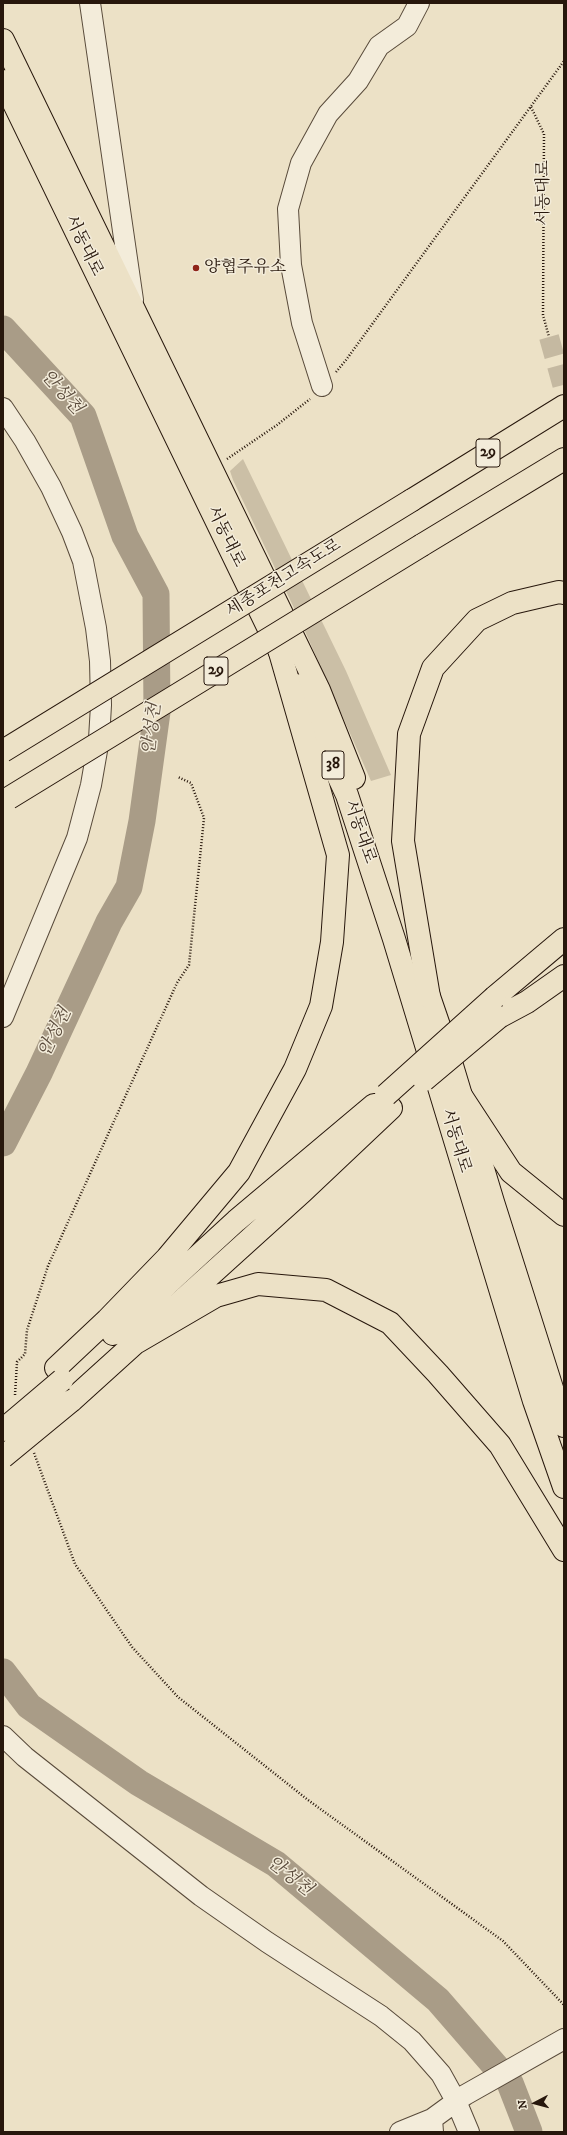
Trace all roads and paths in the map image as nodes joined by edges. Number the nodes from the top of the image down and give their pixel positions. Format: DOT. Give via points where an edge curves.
graph roads {
  1 [pos="90,3"];
  2 [pos="419,3"];
  3 [pos="3,40"];
  4 [pos="564,61"];
  5 [pos="3,81"];
  6 [pos="531,107"];
  7 [pos="134,308"];
  8 [pos="549,338"];
  9 [pos="322,386"];
  10 [pos="564,406"];
  11 [pos="3,408"];
  12 [pos="564,459"];
  13 [pos="212,469"];
  14 [pos="564,593"];
  15 [pos="278,649"];
  16 [pos="3,751"];
  17 [pos="178,776"];
  18 [pos="6,800"];
  19 [pos="564,939"];
  20 [pos="564,976"];
  21 [pos="429,997"];
  22 [pos="497,1007"];
  23 [pos="3,1017"];
  24 [pos="460,1094"];
  25 [pos="388,1101"];
  26 [pos="564,1215"];
  27 [pos="132,1345"];
  28 [pos="59,1374"];
  29 [pos="18,1402"];
  30 [pos="3,1421"];
  31 [pos="564,1426"];
  32 [pos="3,1430"];
  33 [pos="32,1447"];
  34 [pos="3,1457"];
  35 [pos="559,1458"];
  36 [pos="564,1487"];
  37 [pos="564,1550"];
  38 [pos="3,1736"];
  39 [pos="564,2005"];
  40 [pos="564,2039"];
  41 [pos="460,2098"];
  42 [pos="433,2125"];
  43 [pos="400,2132"];
  44 [pos="470,2132"];
  1 -- 7 [label="street"];
  2 -- 9 [label="street" via="407,26 379,46 358,82 328,114 301,164 288,209 291,265"];
  3 -- 7 [label="main road, 서동대로 / 38"];
  4 -- 6 [label="path"];
  5 -- 15 [label="main road, 서동대로 / 38"];
  6 -- 8 [label="path, 서동대로" via="544,134 544,315"];
  6 -- 9 [label="path" via="346,360"];
  7 -- 13 [label="main road, 서동대로 / 38"];
  9 -- 13 [label="path" via="306,404"];
  10 -- 16 [label="main road, 세종포천고속도로 / 29, bridge"];
  11 -- 23 [label="street" via="51,487 83,561 96,628 101,705 99,739 91,785 76,838"];
  12 -- 18 [label="main road, 29, bridge"];
  13 -- 21 [label="main road, 서동대로 / 38" via="319,690 358,789"];
  14 -- 21 [label="main road" via="558,592 512,603 477,620 433,668 409,734 403,841"];
  15 -- 28 [label="main road" via="338,856 332,942 321,1006 295,1069 239,1172 167,1258"];
  15 -- 35 [label="main road, 서동대로 / 38" via="347,796 396,946 534,1401"];
  17 -- 29 [label="path" via="191,783 204,818 189,965 177,983 48,1266 27,1330 25,1354 17,1362 15,1395"];
  19 -- 22 [label="main road"];
  20 -- 22 [label="main road" via="527,1002"];
  21 -- 24 [label="main road, 서동대로 / 38"];
  22 -- 25 [label="main road, bridge"];
  24 -- 26 [label="main road" via="511,1172"];
  24 -- 31 [label="main road, 서동대로 / 38"];
  25 -- 27 [label="main road" via="302,1192"];
  25 -- 28 [label="main road" via="236,1221"];
  27 -- 34 [label="main road, bridge" via="71,1401"];
  27 -- 37 [label="main road" via="216,1296 258,1284 326,1290 390,1323 438,1374 500,1445"];
  28 -- 30 [label="main road"];
  28 -- 32 [label="main road, bridge"];
  33 -- 39 [label="path" via="75,1564 132,1647 178,1697 308,1800 503,1941"];
  35 -- 36 [label="main road, 서동대로 / 38"];
  38 -- 41 [label="street" via="25,1757 202,1896 267,1942 381,2016 424,2053"];
  40 -- 41 [label="street"];
  41 -- 42 [label="street"];
  41 -- 44 [label="street"];
  42 -- 43 [label="street"];
}
